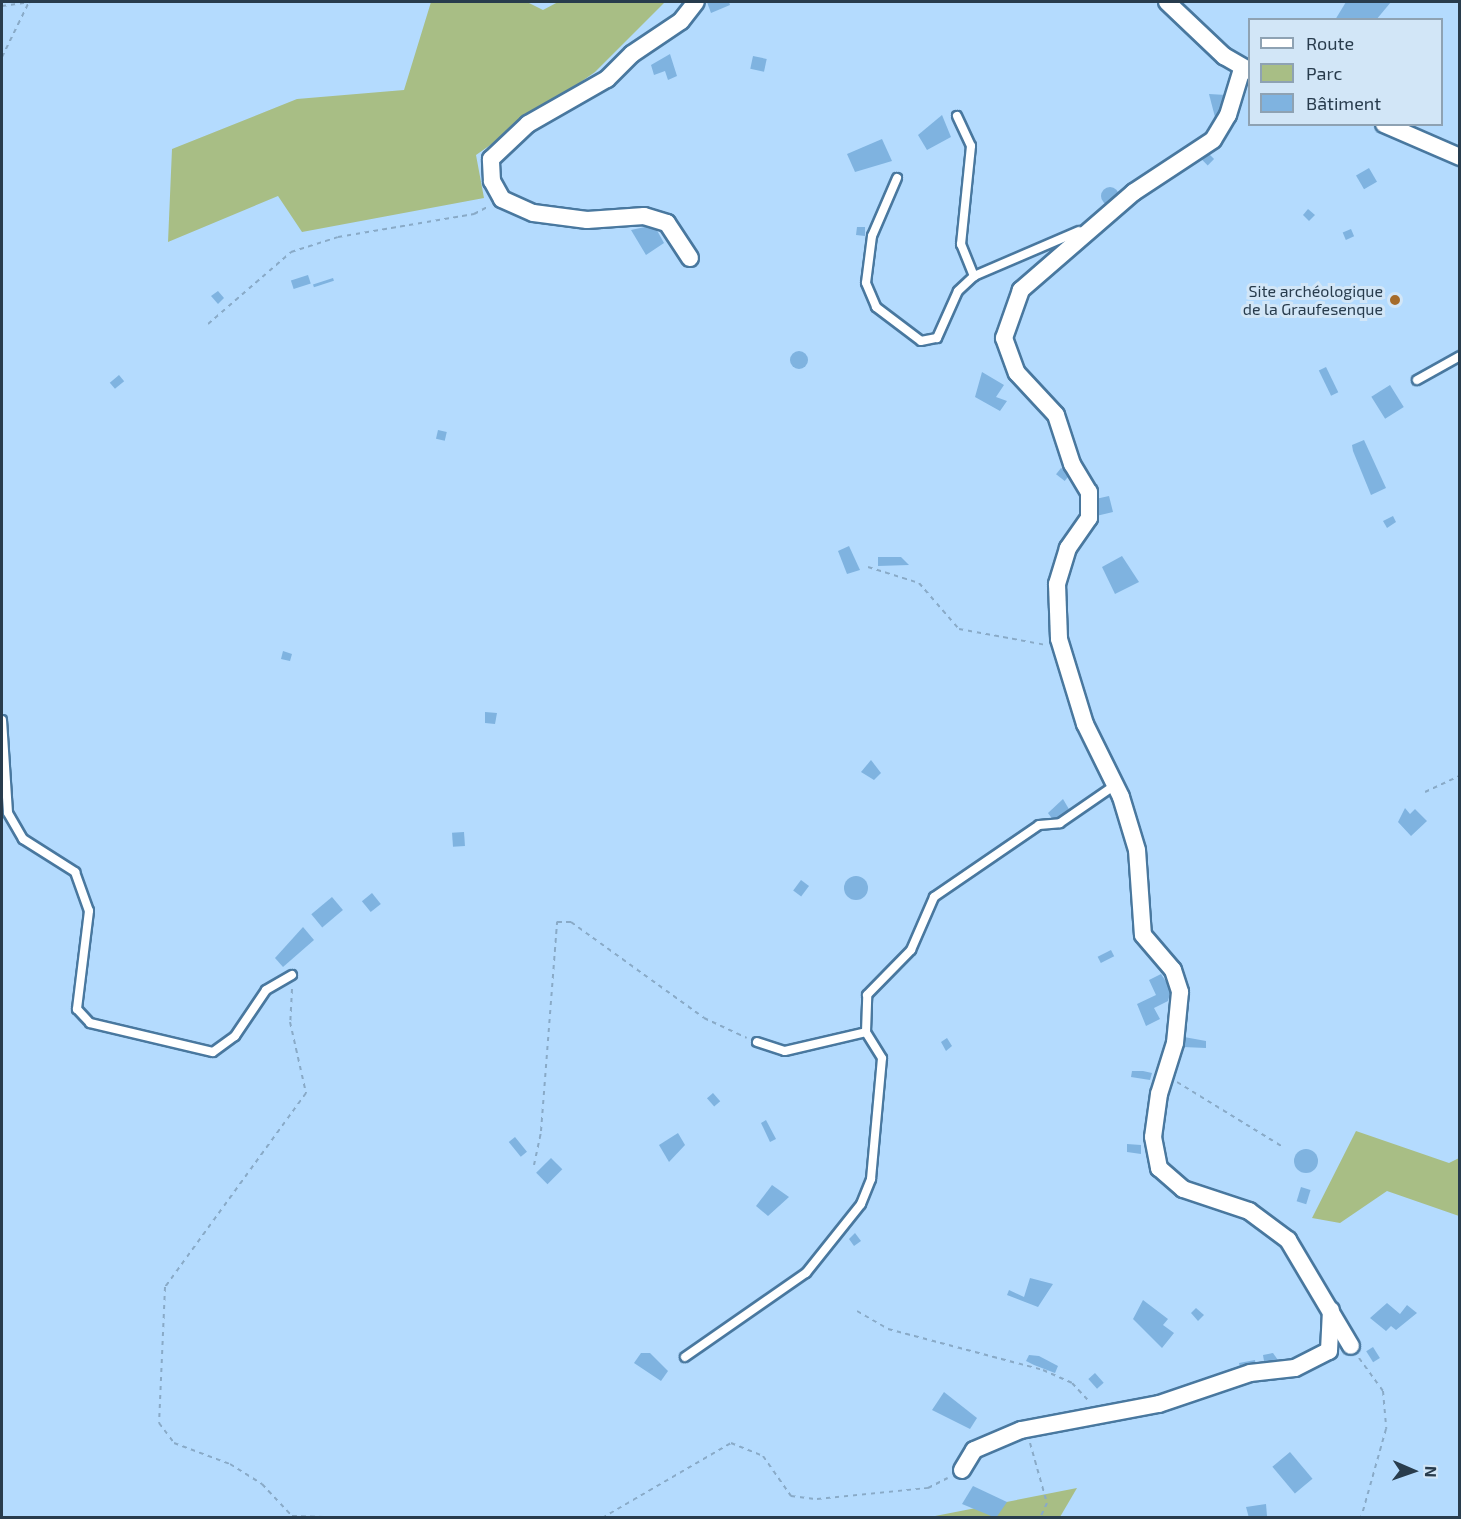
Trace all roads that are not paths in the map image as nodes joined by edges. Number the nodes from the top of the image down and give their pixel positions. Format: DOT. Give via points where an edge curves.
graph roads {
  1 [pos="696,2"];
  2 [pos="1167,2"];
  3 [pos="1246,70"];
  4 [pos="957,116"];
  5 [pos="1389,126"];
  6 [pos="1460,156"];
  7 [pos="897,178"];
  8 [pos="1104,218"];
  9 [pos="690,258"];
  10 [pos="974,276"];
  11 [pos="1460,356"];
  12 [pos="1417,380"];
  13 [pos="2,720"];
  14 [pos="1115,785"];
  15 [pos="292,975"];
  16 [pos="866,1032"];
  17 [pos="757,1042"];
  18 [pos="1331,1310"];
  19 [pos="1351,1346"];
  20 [pos="684,1358"];
  21 [pos="962,1470"];
  1 -- 9 [label="street" via="681,21 632,54 607,79 528,124 491,159 492,181 502,199 533,213 577,219 651,219 667,224"];
  2 -- 3 [label="street"];
  3 -- 8 [label="street" via="1213,140"];
  4 -- 10 [label="lane" via="971,146 961,244"];
  5 -- 6 [label="street"];
  7 -- 10 [label="lane" via="872,236 866,283 876,308 921,341 936,338 958,291"];
  8 -- 10 [label="lane"];
  8 -- 14 [label="street" via="1021,290 1004,338 1017,373 1056,415 1072,464 1089,492 1089,518 1068,548 1057,584 1061,647 1085,723"];
  11 -- 12 [label="lane"];
  13 -- 15 [label="lane" via="8,813 23,839 75,872 89,911 77,1009 90,1023 213,1052 235,1036 266,990"];
  14 -- 16 [label="lane" via="1060,823 1039,825 934,897 911,950 867,995"];
  14 -- 18 [label="street" via="1137,850 1143,935 1173,970 1180,992 1175,1043 1153,1137 1159,1168 1183,1189 1249,1211 1288,1240"];
  16 -- 17 [label="lane" via="785,1051"];
  16 -- 20 [label="lane" via="882,1058 871,1179 861,1204 806,1273"];
  18 -- 19 [label="street"];
  18 -- 21 [label="street" via="1329,1351 1295,1368 1250,1372 1098,1418 1025,1429 974,1450"];
}
